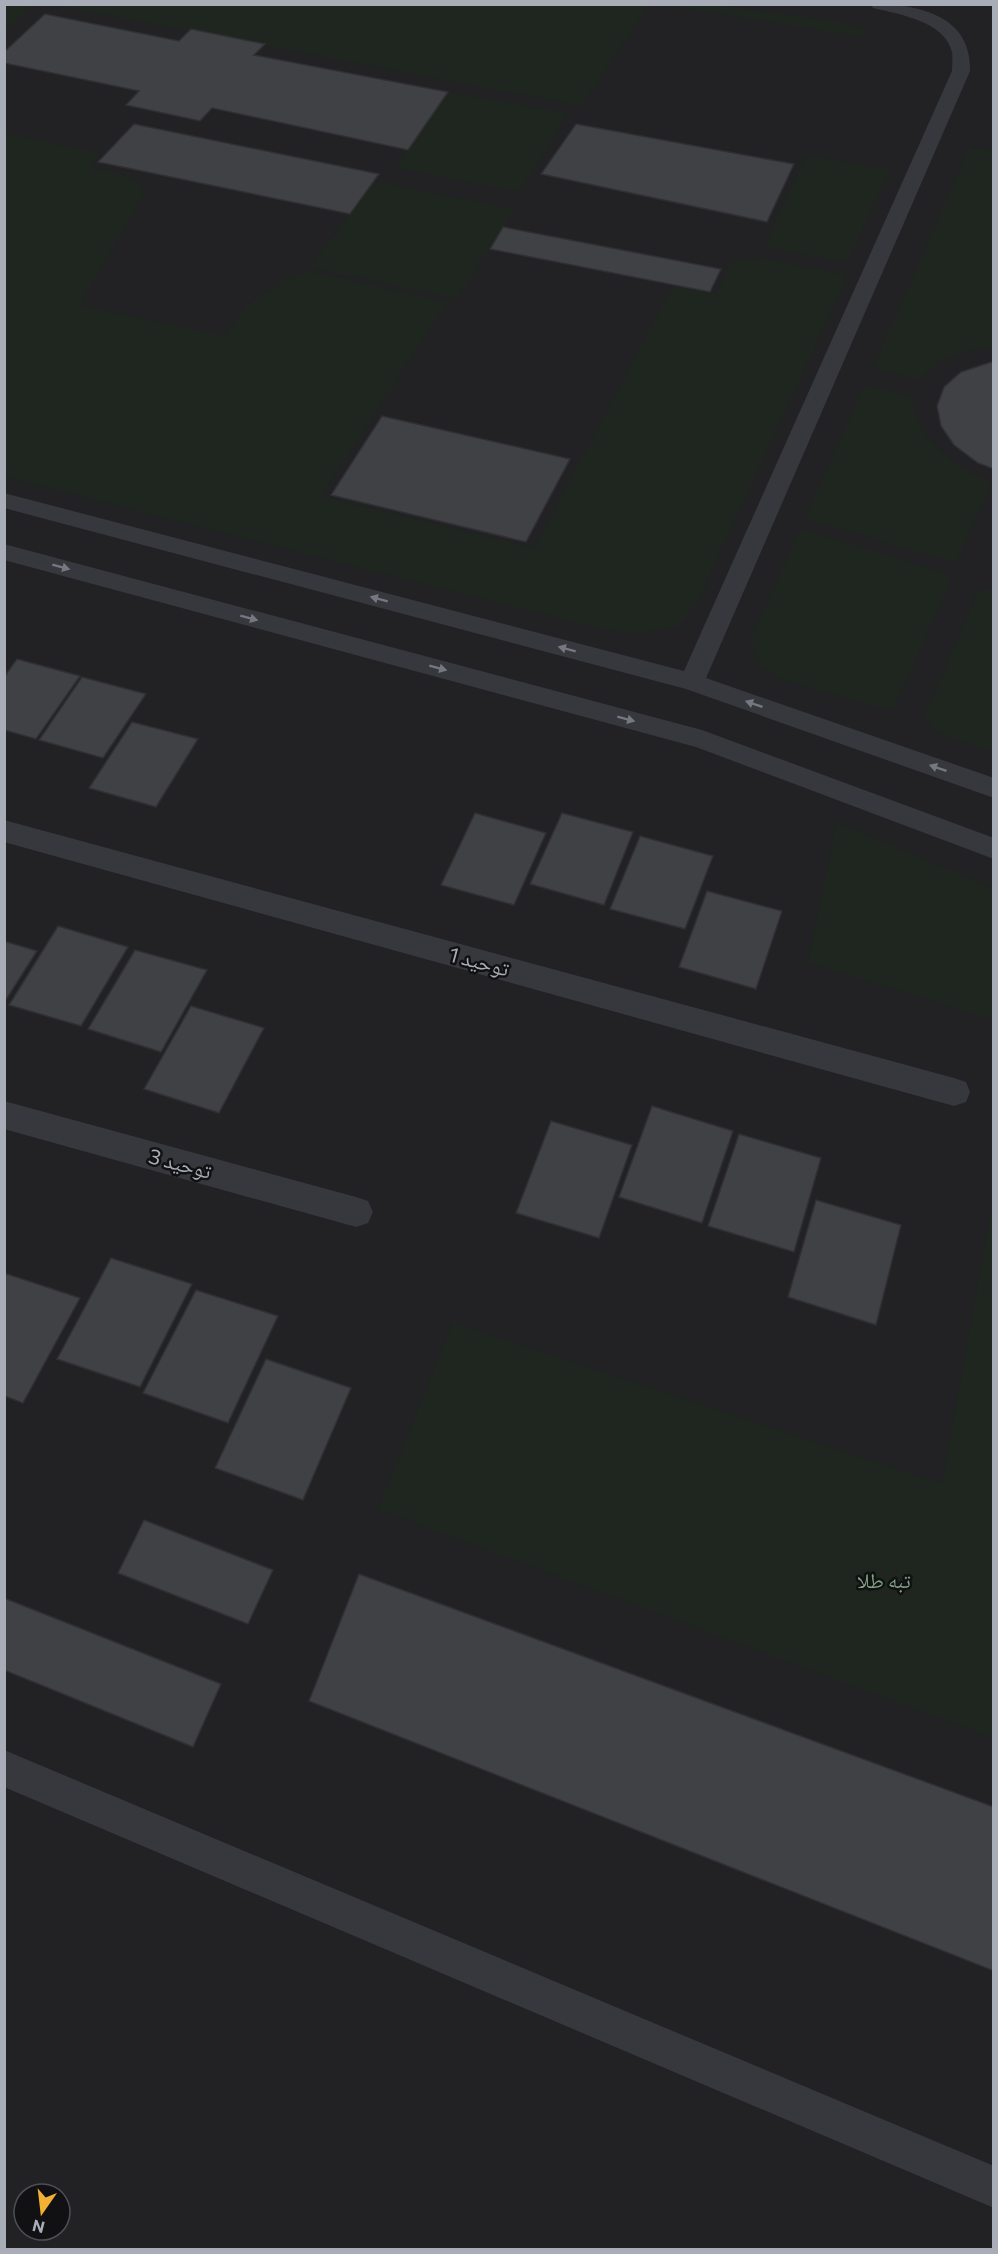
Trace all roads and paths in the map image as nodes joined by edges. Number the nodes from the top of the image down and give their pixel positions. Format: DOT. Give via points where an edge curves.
graph roads {
  1 [pos="879,4"];
  2 [pos="4,500"];
  3 [pos="4,552"];
  4 [pos="692,682"];
  5 [pos="993,788"];
  6 [pos="4,831"];
  7 [pos="993,849"];
  8 [pos="954,1092"];
  9 [pos="4,1115"];
  10 [pos="356,1212"];
  11 [pos="4,1768"];
  12 [pos="993,2187"];
  1 -- 4 [label="lane" via="936,23 954,37 961,53 961,71"];
  4 -- 2 [label="lane, one-way"];
  3 -- 7 [label="lane, one-way" via="702,739"];
  5 -- 4 [label="lane, one-way"];
  6 -- 8 [label="street, توحید 1"];
  9 -- 10 [label="street, توحید 3"];
  11 -- 12 [label="lane"];
}
